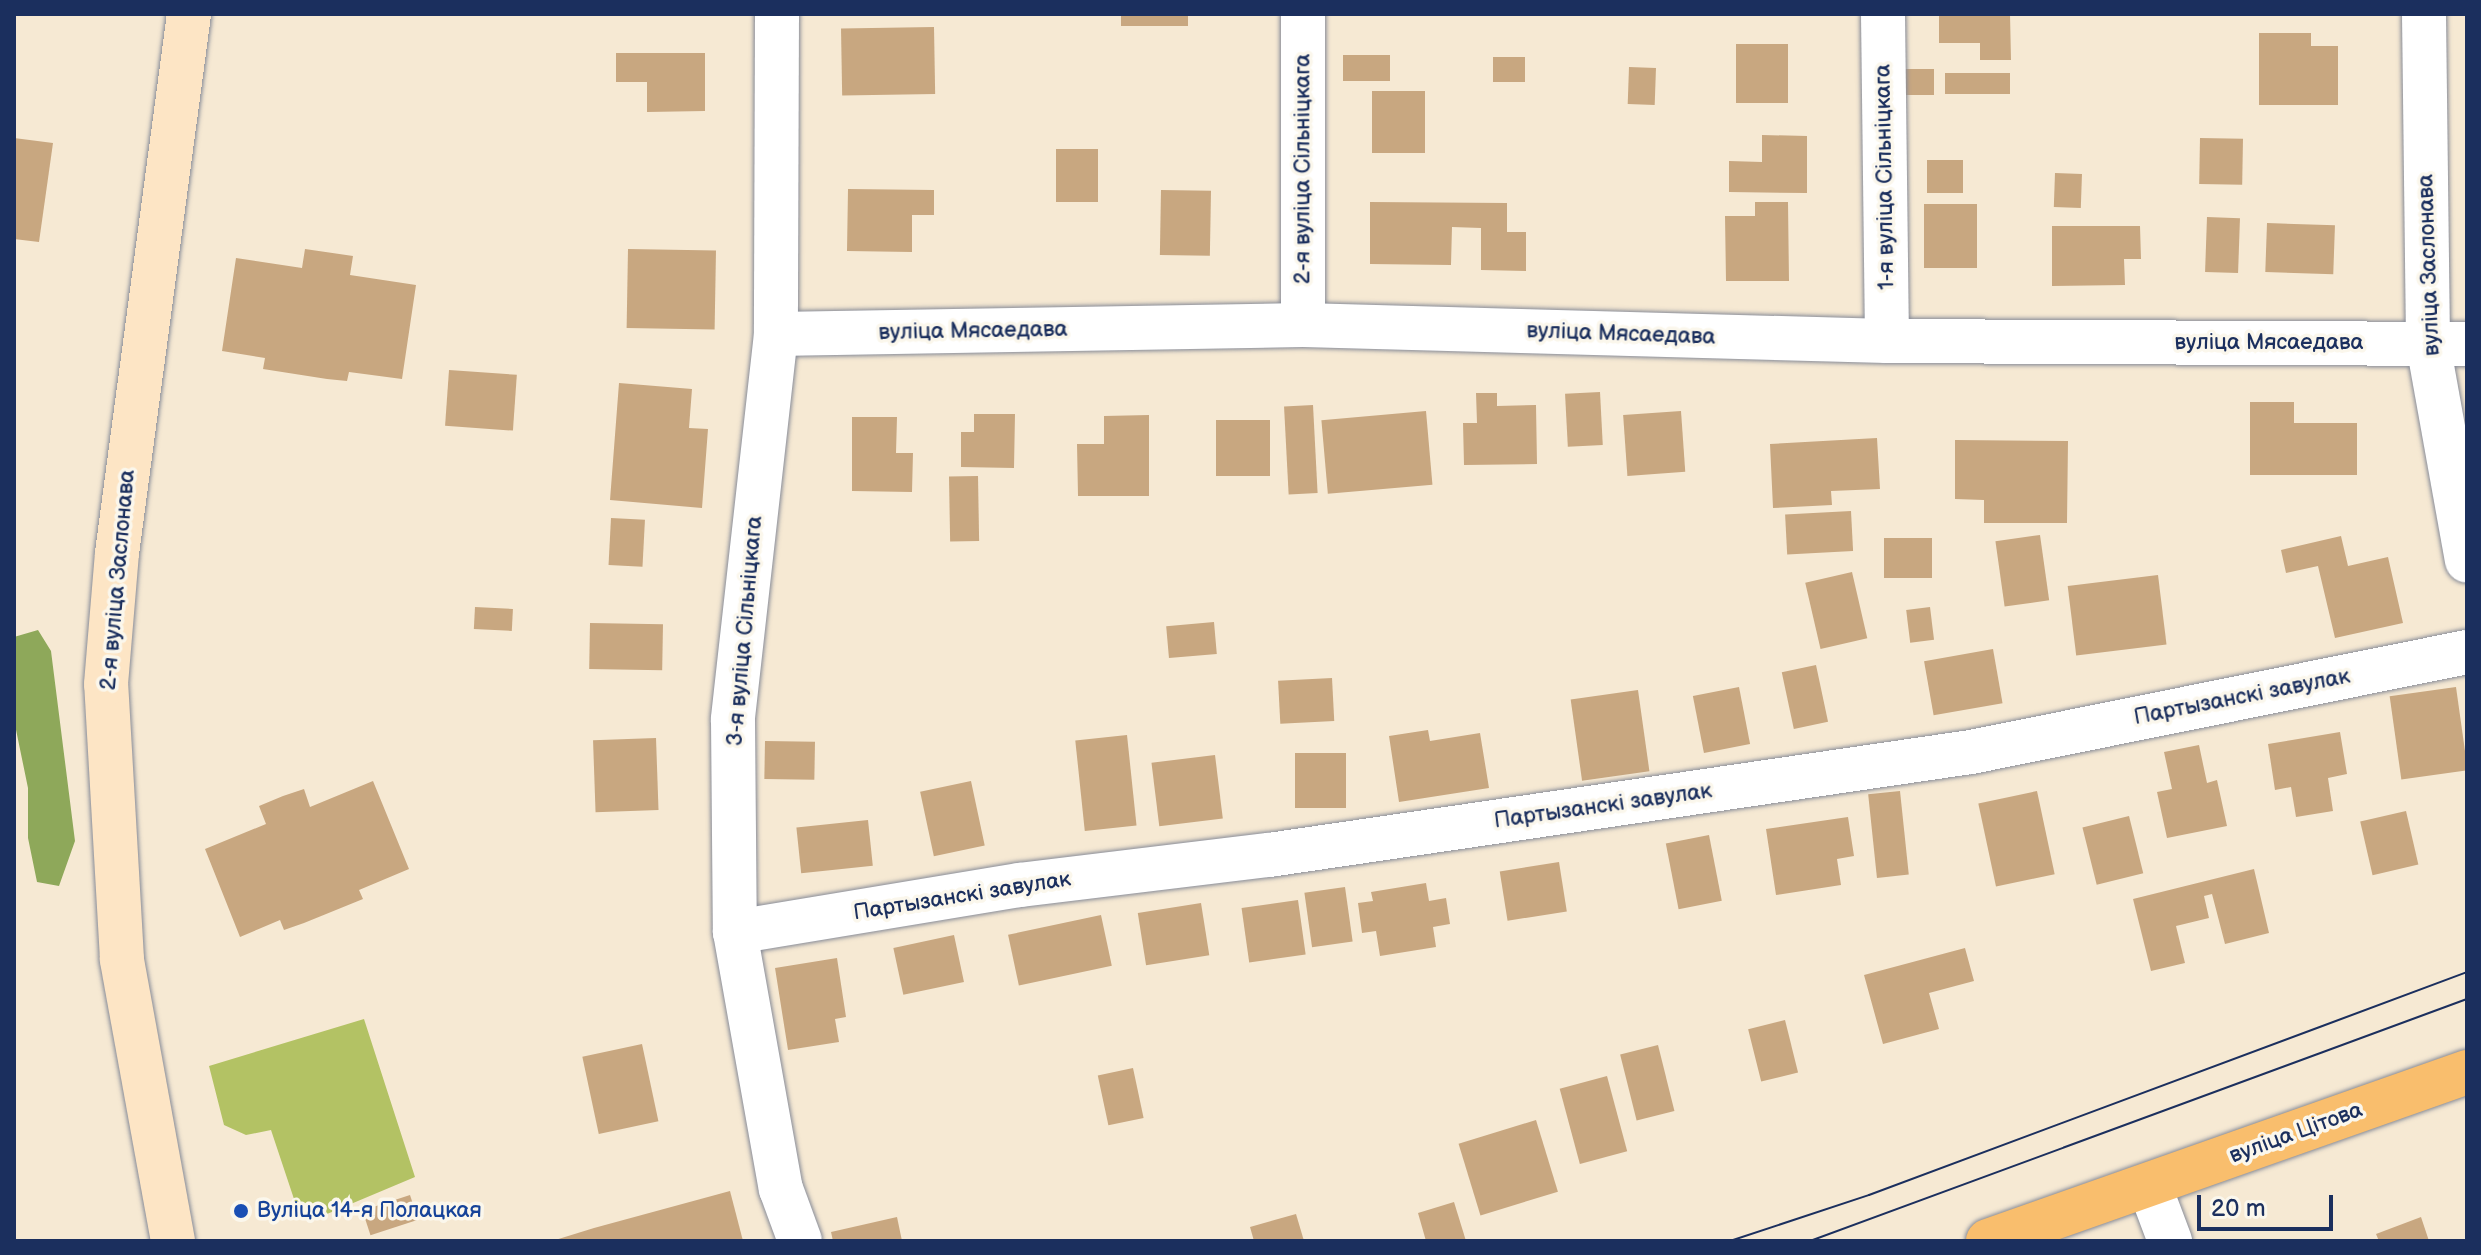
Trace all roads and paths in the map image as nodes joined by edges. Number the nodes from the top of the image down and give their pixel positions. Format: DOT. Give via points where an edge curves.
graph roads {
  1 [pos="189,14"];
  2 [pos="777,14"];
  3 [pos="1303,14"];
  4 [pos="1883,14"];
  5 [pos="2424,14"];
  6 [pos="1303,325"];
  7 [pos="776,334"];
  8 [pos="1887,341"];
  9 [pos="2447,344"];
  10 [pos="2467,561"];
  11 [pos="2467,652"];
  12 [pos="735,932"];
  13 [pos="2467,1072"];
  14 [pos="2149,1185"];
  15 [pos="173,1241"];
  16 [pos="800,1241"];
  17 [pos="1988,1241"];
  18 [pos="2170,1241"];
  1 -- 15 [label="main road, 2-я вуліца Заслонава" via="117,553 106,684 122,959"];
  2 -- 7 [label="street, 3-я вуліца Сільніцкага"];
  3 -- 6 [label="street, 2-я вуліца Сільніцкага"];
  4 -- 8 [label="street, 1-я вуліца Сільніцкага"];
  5 -- 9 [label="street, вуліца Заслонава"];
  6 -- 7 [label="street, вуліца Мясаедава"];
  6 -- 8 [label="street, вуліца Мясаедава"];
  7 -- 12 [label="street, 3-я вуліца Сільніцкага" via="733,720"];
  8 -- 9 [label="street, вуліца Мясаедава"];
  9 -- 10 [label="street, вуліца Заслонава"];
  11 -- 12 [label="street, Партызанскі завулак" via="1971,752 1269,855 1020,885"];
  12 -- 16 [label="street, 3-я вуліца Сільніцкага" via="781,1189"];
  13 -- 14 [label="main road, вуліца Цітова"];
  14 -- 17 [label="main road, вуліца Цітова"];
  14 -- 18 [label="street"];
}
